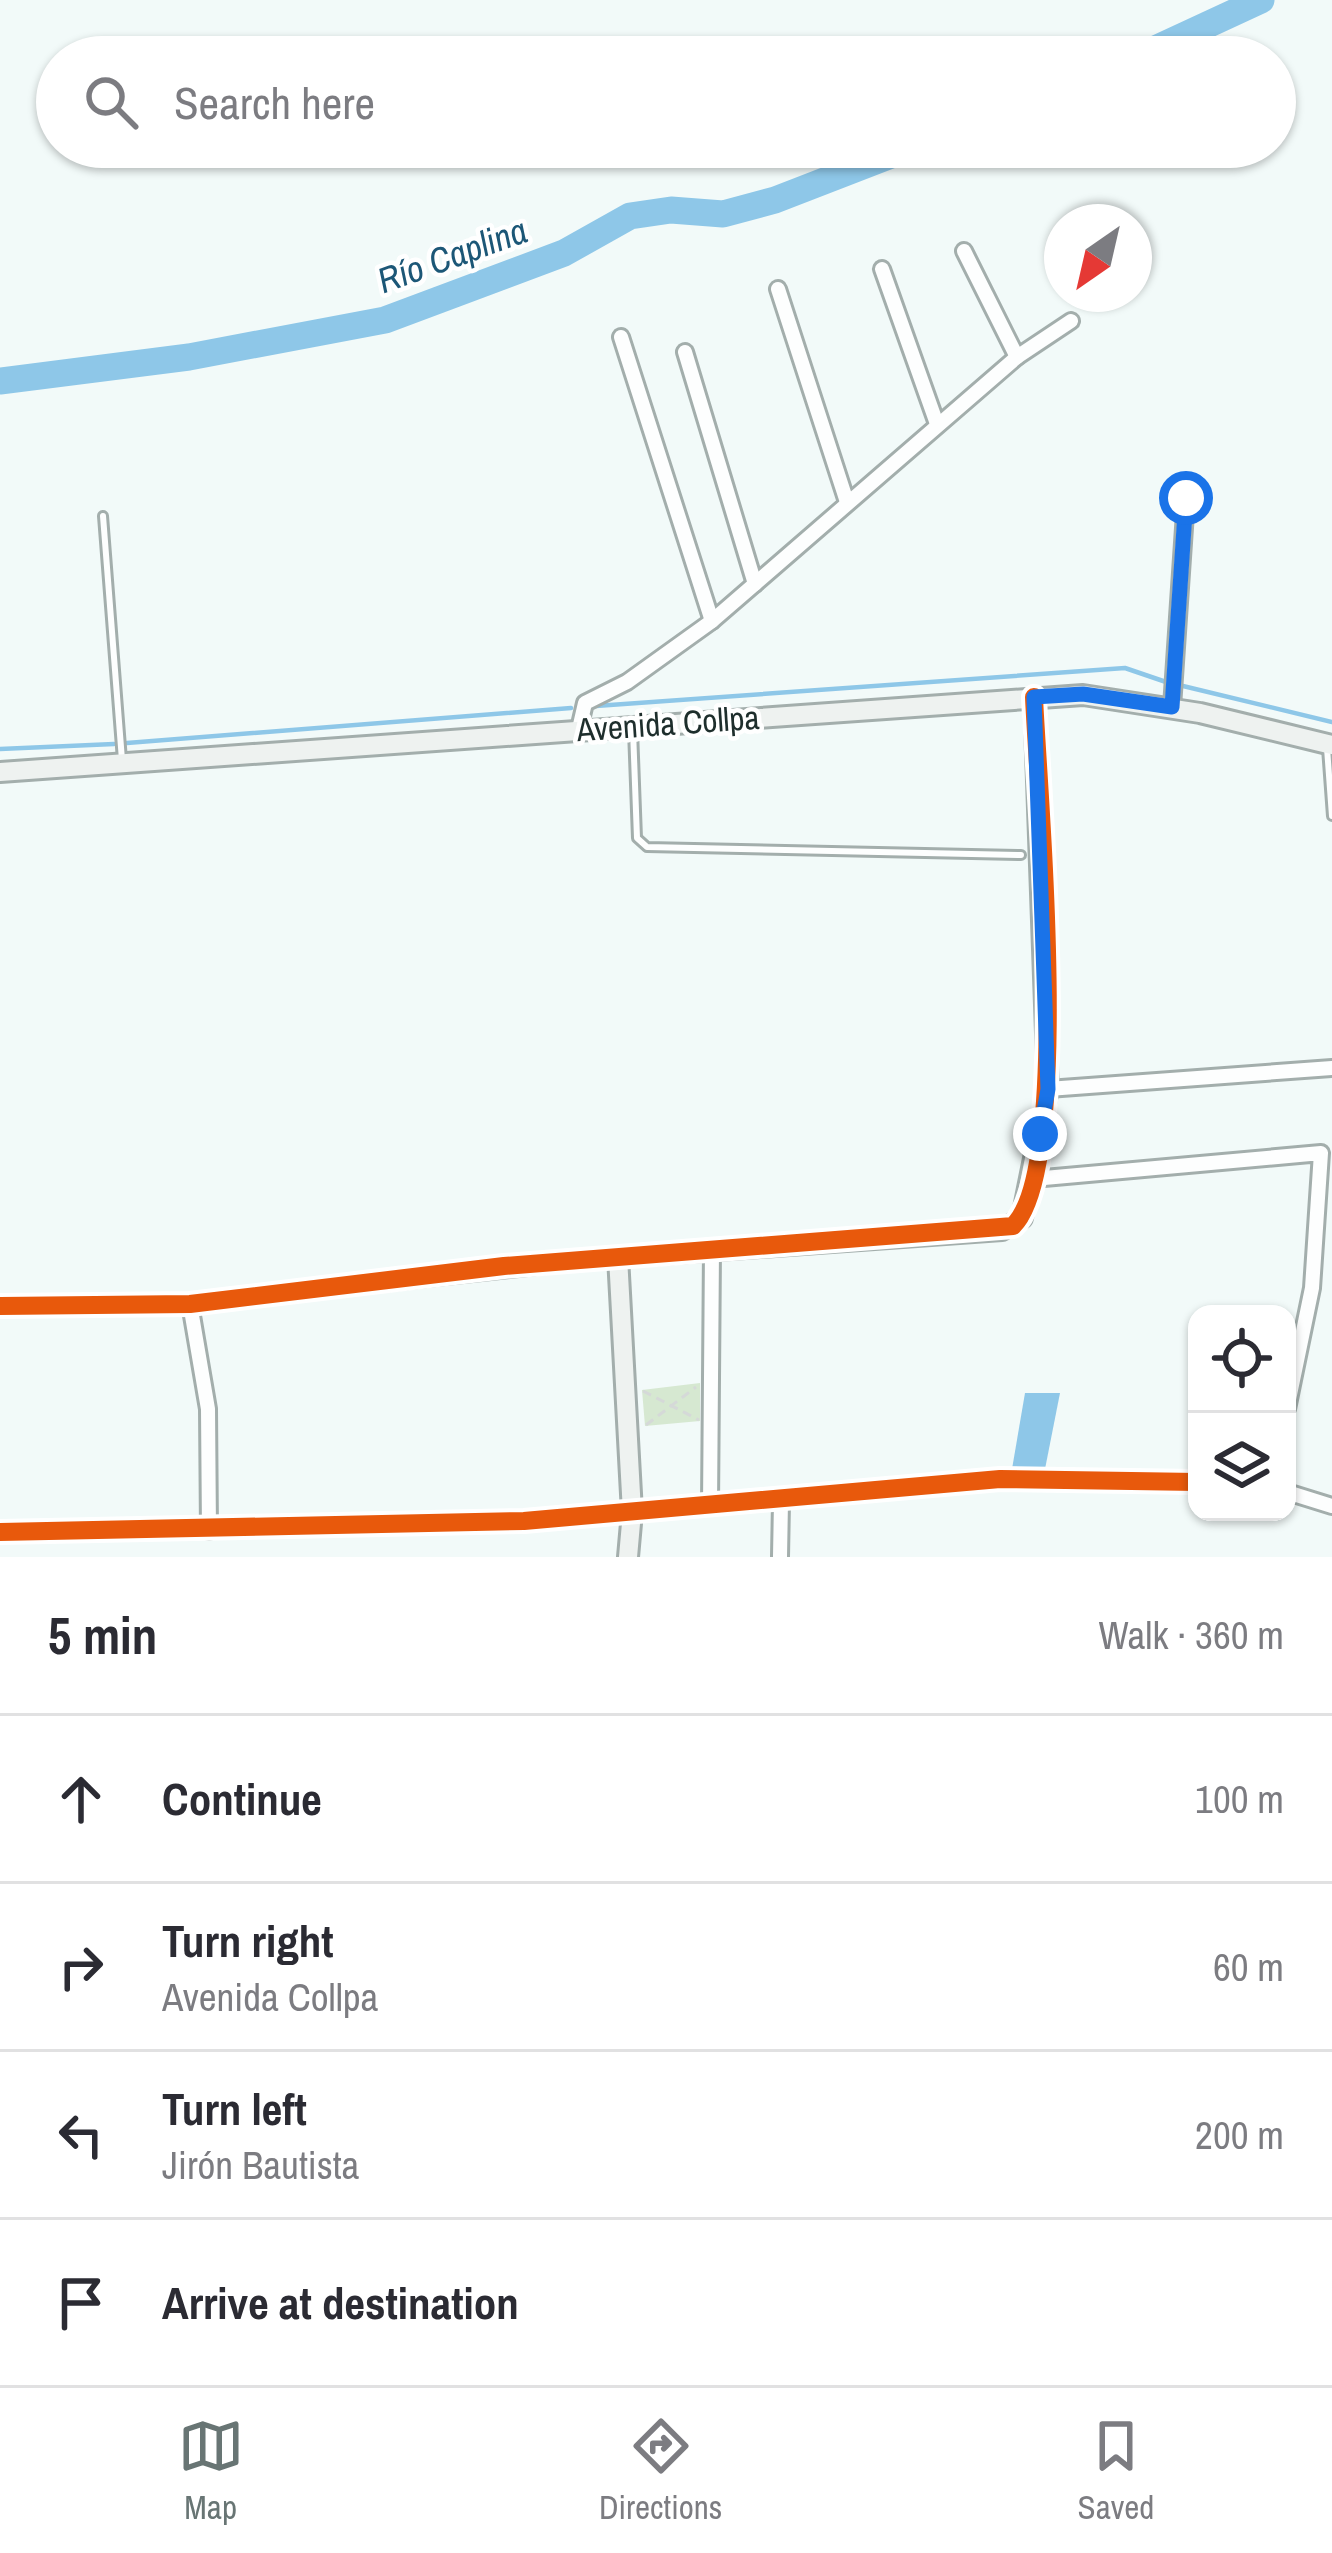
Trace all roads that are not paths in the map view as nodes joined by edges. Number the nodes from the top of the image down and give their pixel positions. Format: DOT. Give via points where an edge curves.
graph roads {
  1 [pos="964,251"];
  2 [pos="882,269"];
  3 [pos="778,289"];
  4 [pos="1071,321"];
  5 [pos="621,337"];
  6 [pos="686,352"];
  7 [pos="1018,357"];
  8 [pos="937,424"];
  9 [pos="1186,498"];
  10 [pos="847,502"];
  11 [pos="104,516"];
  12 [pos="755,584"];
  13 [pos="712,621"];
  14 [pos="1034,697"];
  15 [pos="1172,707"];
  16 [pos="633,726"];
  17 [pos="579,729"];
  18 [pos="1329,745"];
  19 [pos="123,764"];
  20 [pos="0,772"];
  21 [pos="1332,816"];
  22 [pos="1021,855"];
  23 [pos="1332,1068"];
  24 [pos="1048,1089"];
  25 [pos="1033,1179"];
  26 [pos="712,1249"];
  27 [pos="617,1257"];
  28 [pos="190,1304"];
  29 [pos="0,1306"];
  30 [pos="1296,1365"];
  31 [pos="1188,1482"];
  32 [pos="1296,1495"];
  33 [pos="781,1502"];
  34 [pos="1332,1506"];
  35 [pos="710,1507"];
  36 [pos="632,1512"];
  37 [pos="209,1531"];
  38 [pos="0,1532"];
  39 [pos="628,1557"];
  40 [pos="780,1557"];
  1 -- 7 [label="street"];
  2 -- 8 [label="street"];
  3 -- 10 [label="street"];
  4 -- 7 [label="street"];
  5 -- 13 [label="street"];
  6 -- 12 [label="street"];
  7 -- 8 [label="street"];
  8 -- 10 [label="street"];
  9 -- 15 [label="street"];
  10 -- 12 [label="street"];
  11 -- 19 [label="lane"];
  12 -- 13 [label="street"];
  13 -- 17 [label="street" via="585,703"];
  14 -- 15 [label="main road, Avenida Collpa" via="1083,694"];
  14 -- 16 [label="main road, Avenida Collpa"];
  14 -- 24 [label="main road"];
  15 -- 18 [label="main road, Avenida Collpa"];
  16 -- 17 [label="main road, Avenida Collpa"];
  16 -- 22 [label="lane" via="637,838 647,847"];
  17 -- 19 [label="main road, Avenida Collpa"];
  18 -- 21 [label="lane"];
  19 -- 20 [label="main road, Avenida Collpa"];
  23 -- 24 [label="street"];
  24 -- 25 [label="main road"];
  25 -- 26 [label="main road" via="1013,1226"];
  25 -- 30 [label="street" via="1321,1153 1312,1288"];
  26 -- 27 [label="main road"];
  26 -- 35 [label="street"];
  27 -- 28 [label="street"];
  27 -- 36 [label="main road"];
  28 -- 29 [label="street"];
  28 -- 37 [label="street" via="208,1409"];
  31 -- 33 [label="street" via="1000,1479"];
  32 -- 34 [label="street"];
  33 -- 35 [label="street"];
  33 -- 40 [label="street"];
  35 -- 36 [label="street"];
  36 -- 37 [label="street"];
  36 -- 39 [label="main road"];
  37 -- 38 [label="street"];
}
